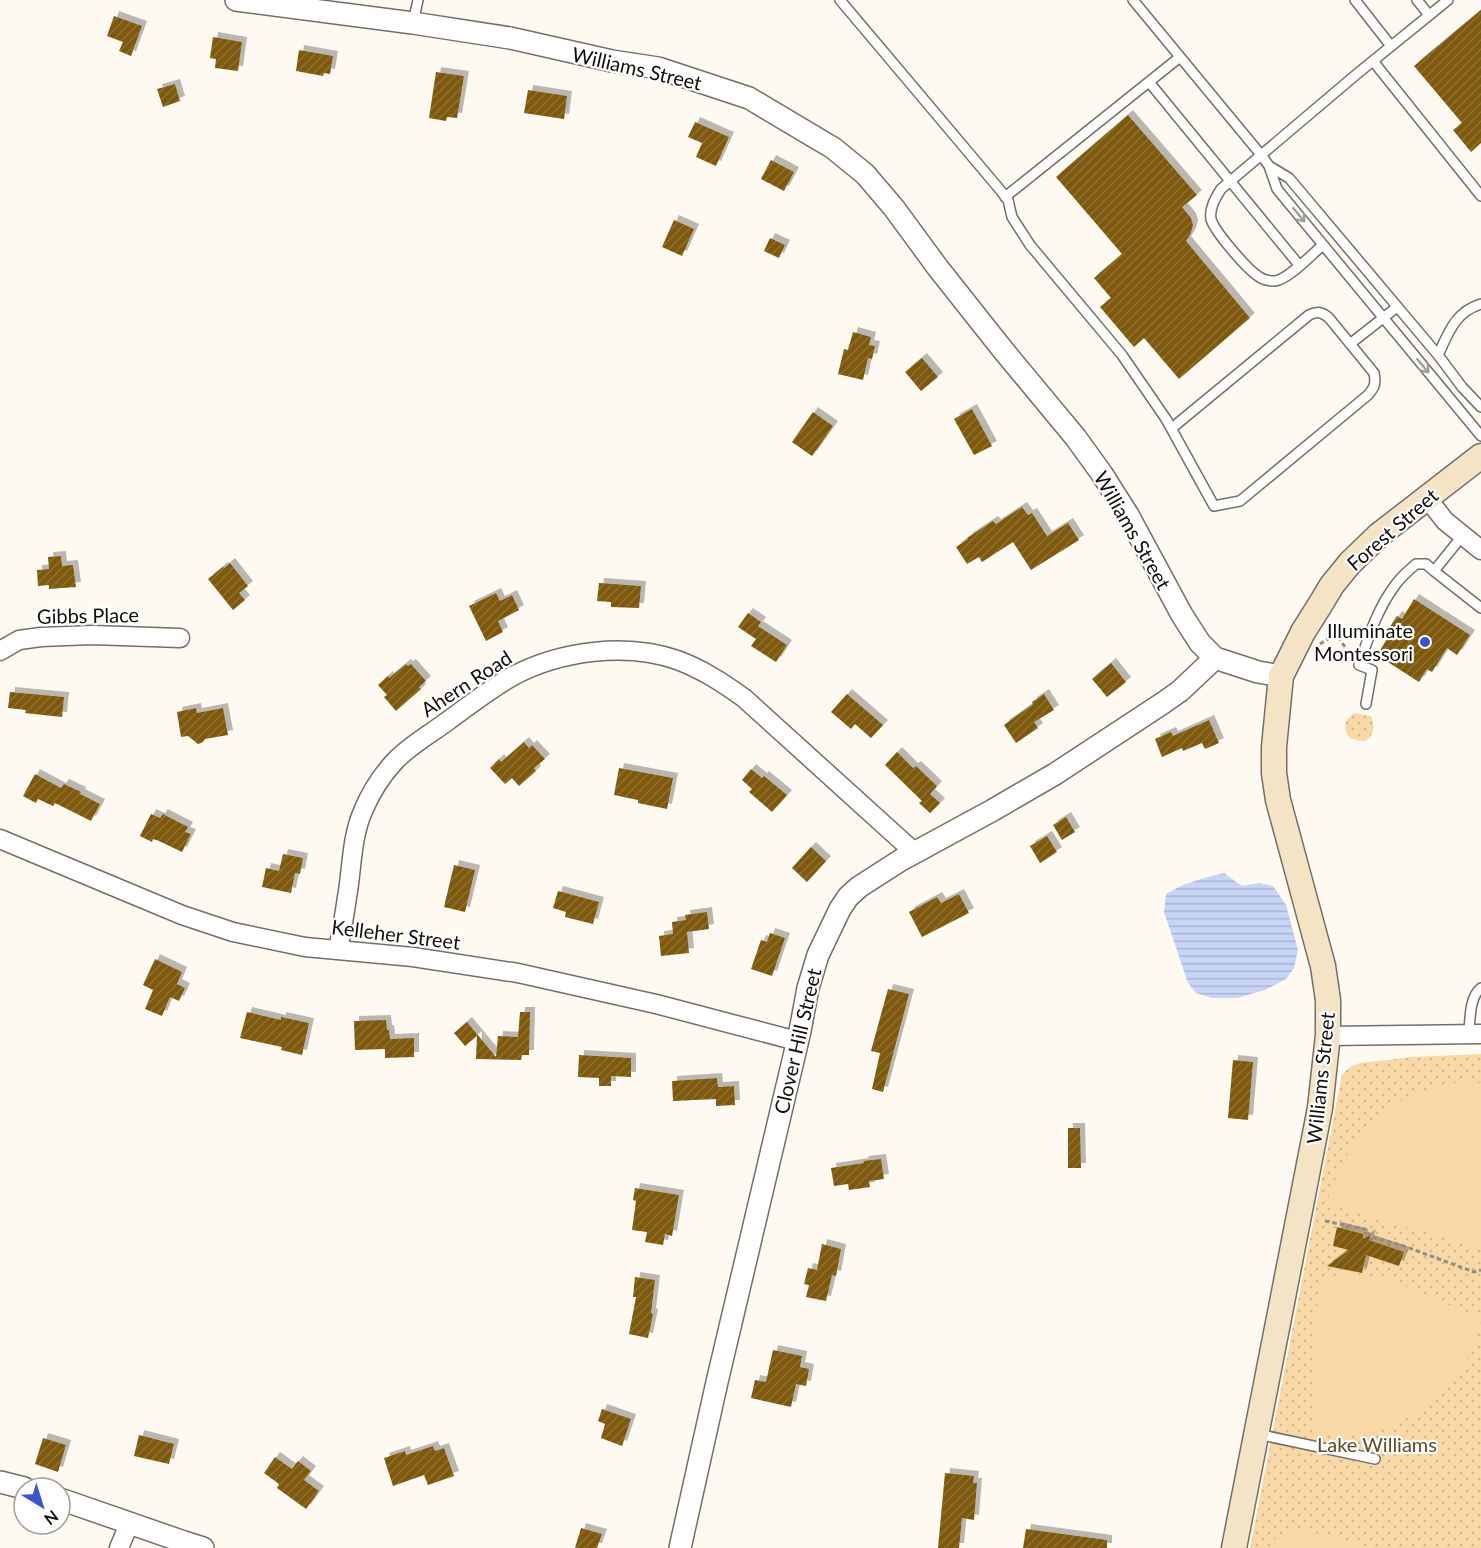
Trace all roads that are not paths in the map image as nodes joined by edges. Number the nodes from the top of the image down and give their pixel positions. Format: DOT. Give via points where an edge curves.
graph roads {
  1 [pos="236,0"];
  2 [pos="418,0"];
  3 [pos="840,0"];
  4 [pos="1133,0"];
  5 [pos="1355,0"];
  6 [pos="1417,0"];
  7 [pos="1448,0"];
  8 [pos="1429,15"];
  9 [pos="413,23"];
  10 [pos="1391,46"];
  11 [pos="1180,57"];
  12 [pos="1373,61"];
  13 [pos="1149,81"];
  14 [pos="1262,156"];
  15 [pos="1269,166"];
  16 [pos="1231,181"];
  17 [pos="1481,196"];
  18 [pos="1005,197"];
  19 [pos="1323,245"];
  20 [pos="1299,265"];
  21 [pos="1481,304"];
  22 [pos="1397,307"];
  23 [pos="1383,317"];
  24 [pos="1350,344"];
  25 [pos="1438,355"];
  26 [pos="1481,407"];
  27 [pos="1172,429"];
  28 [pos="1481,436"];
  29 [pos="1481,456"];
  30 [pos="1427,498"];
  31 [pos="1463,535"];
  32 [pos="1481,550"];
  33 [pos="1434,571"];
  34 [pos="1481,608"];
  35 [pos="180,638"];
  36 [pos="0,651"];
  37 [pos="1215,658"];
  38 [pos="1281,676"];
  39 [pos="1366,704"];
  40 [pos="0,839"];
  41 [pos="914,852"];
  42 [pos="338,950"];
  43 [pos="1481,988"];
  44 [pos="1475,1034"];
  45 [pos="1328,1036"];
  46 [pos="797,1041"];
  47 [pos="1257,1434"];
  48 [pos="1375,1459"];
  49 [pos="72,1503"];
  50 [pos="129,1524"];
  51 [pos="119,1548"];
  52 [pos="203,1548"];
  53 [pos="680,1548"];
  54 [pos="1234,1548"];
  1 -- 9 [label="street, Williams Street"];
  2 -- 9 [label="lane"];
  3 -- 18 [label="lane"];
  4 -- 11 [label="lane"];
  5 -- 10 [label="lane"];
  6 -- 8 [label="lane"];
  7 -- 8 [label="lane"];
  8 -- 10 [label="lane"];
  9 -- 37 [label="street, Williams Street" via="658,68 749,98 833,148 865,174 894,208 996,342 1076,438 1128,515 1182,615"];
  10 -- 12 [label="lane"];
  11 -- 13 [label="lane"];
  11 -- 14 [label="lane"];
  12 -- 14 [label="lane"];
  12 -- 17 [label="lane"];
  13 -- 16 [label="lane"];
  13 -- 18 [label="lane"];
  14 -- 15 [label="lane"];
  14 -- 16 [label="lane"];
  15 -- 19 [label="lane, one-way" via="1278,189"];
  15 -- 22 [label="lane" via="1289,178"];
  16 -- 20 [label="lane"];
  16 -- 20 [label="lane" via="1216,197 1211,218 1247,267 1259,278 1278,281"];
  18 -- 27 [label="lane" via="1012,217 1030,245 1122,355"];
  19 -- 20 [label="lane"];
  19 -- 23 [label="lane"];
  21 -- 25 [label="lane" via="1457,318"];
  22 -- 23 [label="lane"];
  22 -- 25 [label="lane"];
  23 -- 24 [label="lane"];
  23 -- 28 [label="lane, one-way"];
  24 -- 27 [label="lane" via="1323,313 1309,315"];
  24 -- 27 [label="lane" via="1374,373 1374,388 1240,501 1214,506"];
  25 -- 26 [label="lane"];
  29 -- 30 [label="main road, Forest Street"];
  30 -- 31 [label="street"];
  30 -- 38 [label="main road, Forest Street" via="1350,563 1320,604"];
  31 -- 32 [label="street"];
  31 -- 33 [label="lane"];
  33 -- 34 [label="lane"];
  33 -- 39 [label="lane" via="1426,564 1416,564 1397,582 1379,609 1359,665 1372,670"];
  35 -- 36 [label="street, Gibbs Place" via="41,637 19,640"];
  37 -- 38 [label="street"];
  37 -- 41 [label="street, Clover Hill Street" via="1180,691 1132,724 1027,791"];
  38 -- 45 [label="main road, Williams Street" via="1274,773 1283,822 1323,966"];
  40 -- 42 [label="street, Kelleher Street" via="223,929"];
  41 -- 42 [label="street, Ahern Road" via="744,698 713,676 646,652 578,653 548,660 513,676 395,761 363,811 354,840"];
  41 -- 46 [label="street, Clover Hill Street" via="859,887 840,909 814,967"];
  42 -- 46 [label="street, Kelleher Street" via="518,973"];
  43 -- 44 [label="lane" via="1476,991 1471,1008"];
  44 -- 45 [label="street"];
  45 -- 47 [label="main road, Williams Street" via="1320,1107"];
  46 -- 53 [label="street, Clover Hill Street"];
  47 -- 48 [label="lane"];
  47 -- 54 [label="main road, Williams Street"];
  49 -- 50 [label="street"];
  50 -- 51 [label="street"];
  50 -- 52 [label="street"];
}
